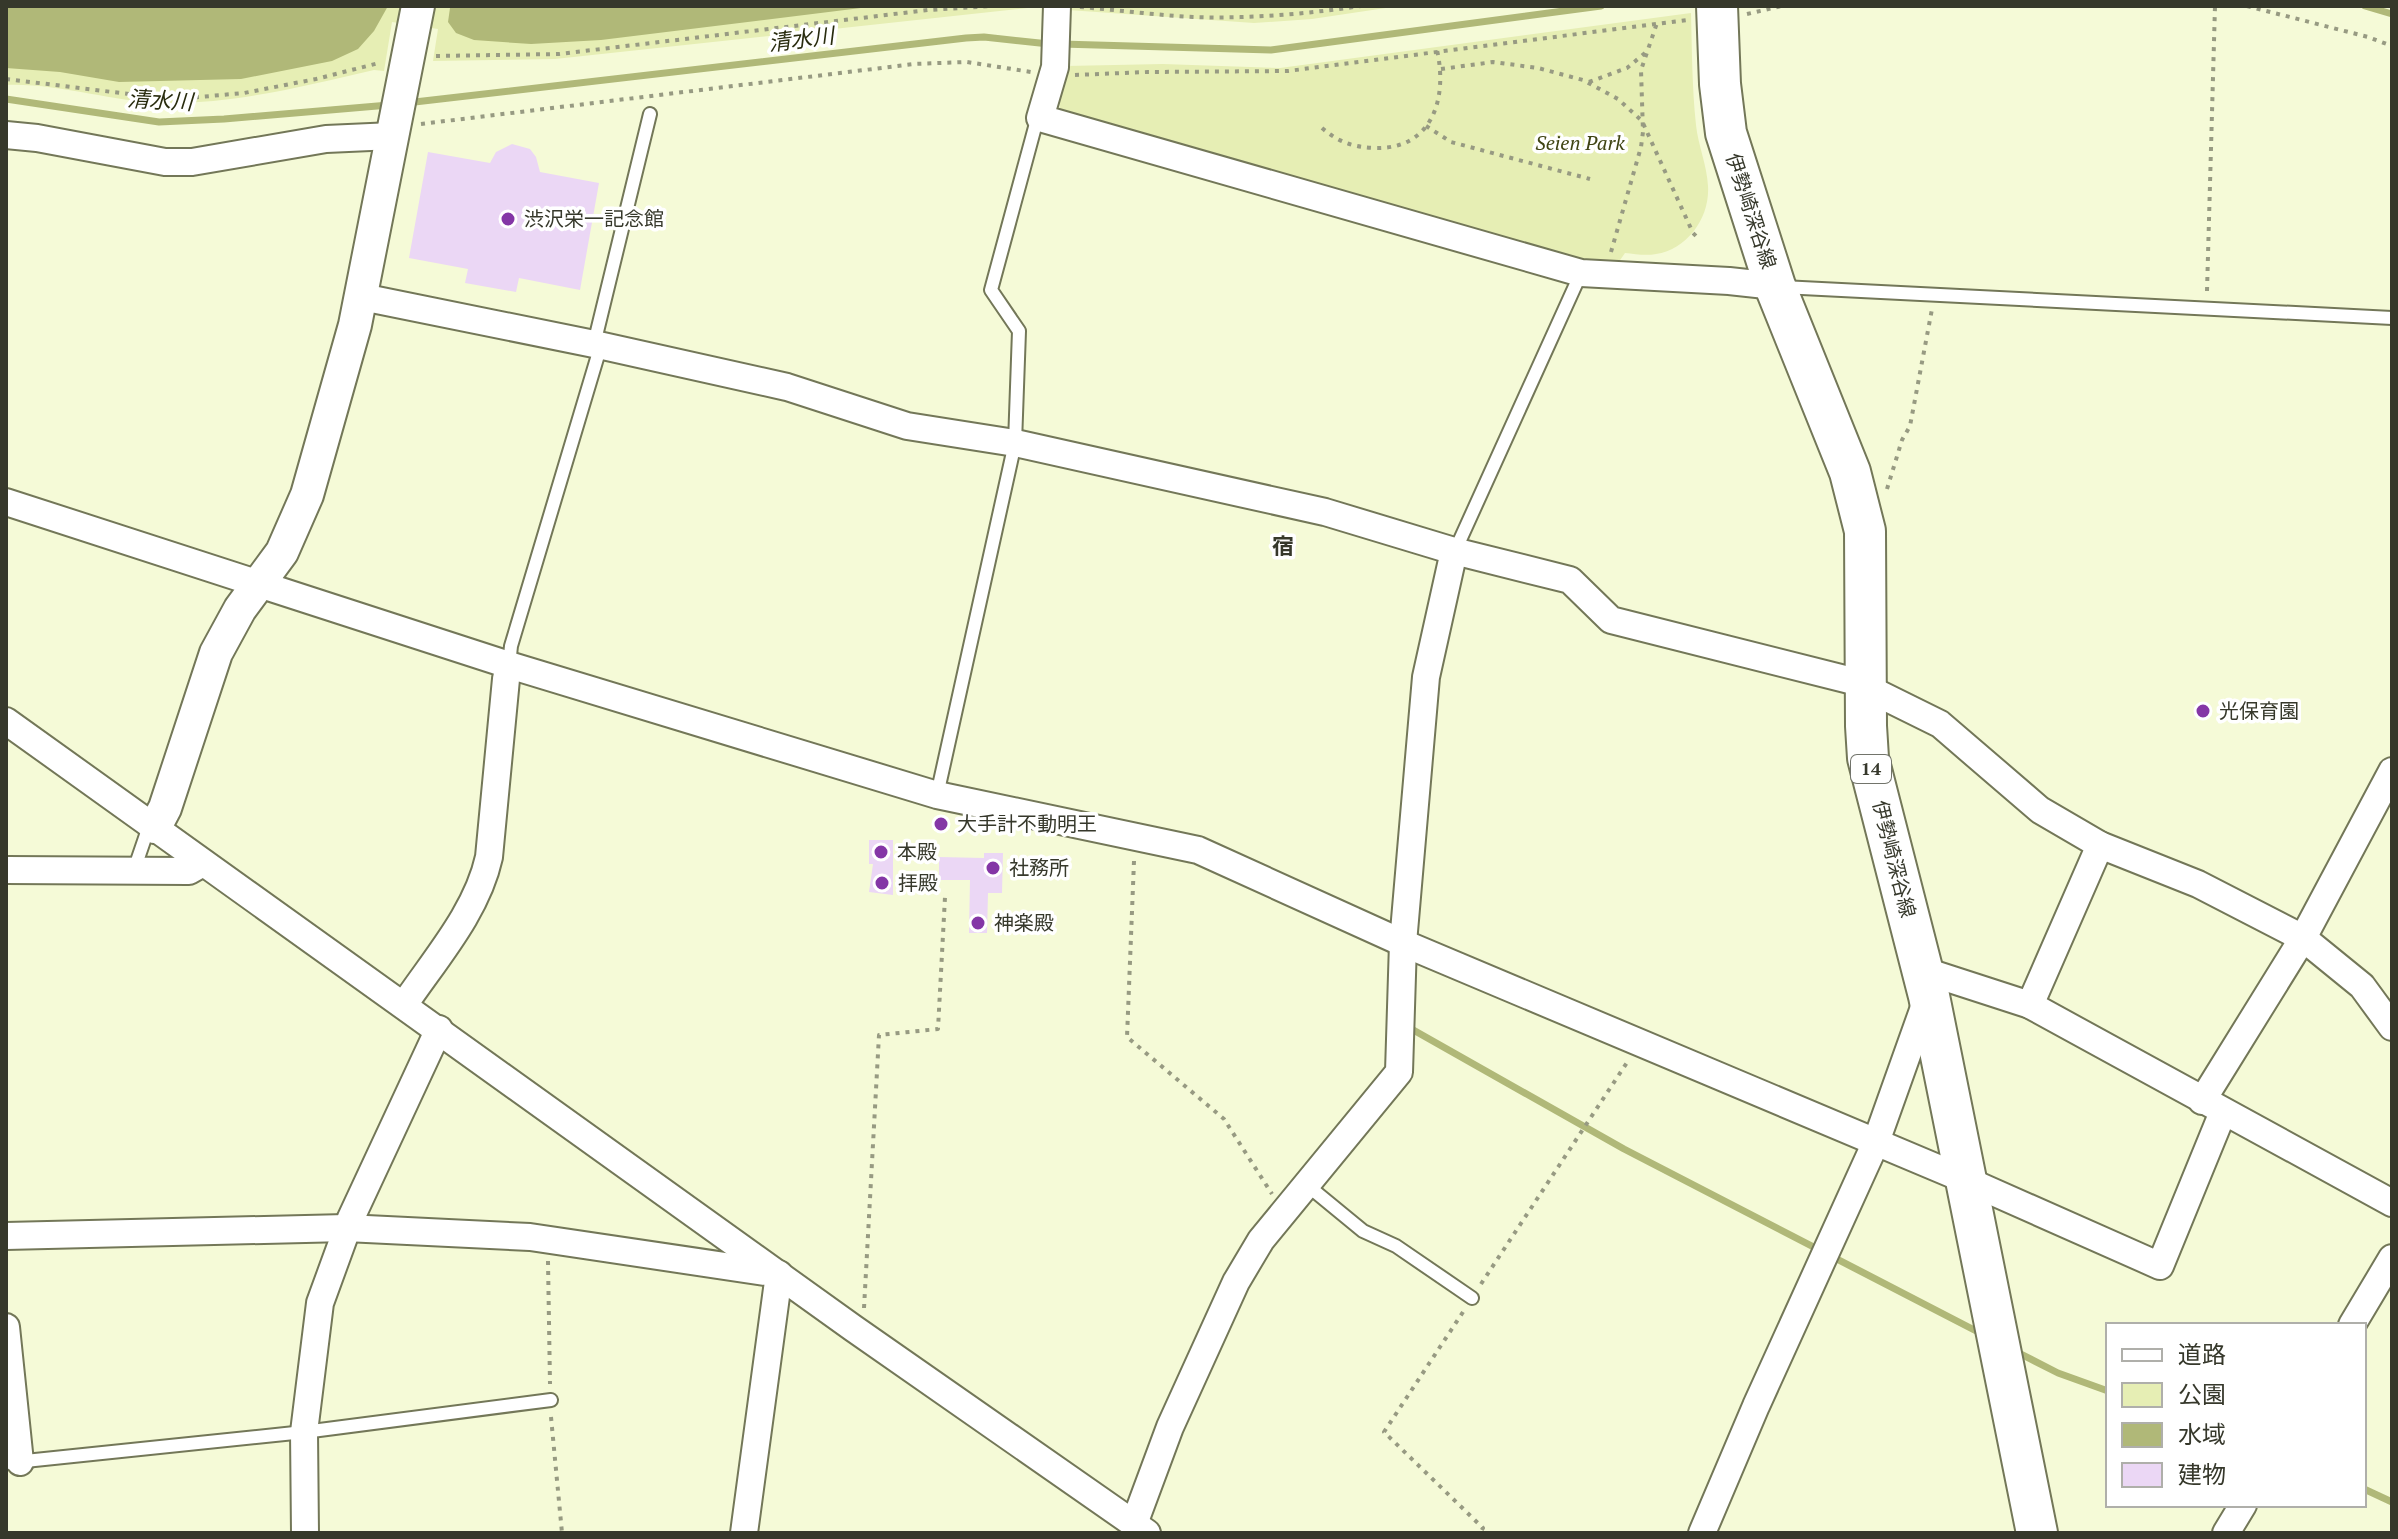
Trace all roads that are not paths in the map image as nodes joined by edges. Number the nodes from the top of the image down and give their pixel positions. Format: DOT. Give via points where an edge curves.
graph roads {
  1 [pos="1062,10"];
  2 [pos="1711,12"];
  3 [pos="410,45"];
  4 [pos="650,114"];
  5 [pos="1040,118"];
  6 [pos="401,127"];
  7 [pos="6,135"];
  8 [pos="1581,273"];
  9 [pos="1775,286"];
  10 [pos="362,297"];
  11 [pos="2392,318"];
  12 [pos="598,344"];
  13 [pos="1015,443"];
  14 [pos="6,502"];
  15 [pos="1454,551"];
  16 [pos="258,585"];
  17 [pos="509,665"];
  18 [pos="1866,687"];
  19 [pos="6,721"];
  20 [pos="2392,771"];
  21 [pos="937,795"];
  22 [pos="155,827"];
  23 [pos="2100,845"];
  24 [pos="203,863"];
  25 [pos="6,870"];
  26 [pos="134,872"];
  27 [pos="2303,938"];
  28 [pos="1403,943"];
  29 [pos="1925,983"];
  30 [pos="404,1005"];
  31 [pos="2030,1005"];
  32 [pos="2392,1027"];
  33 [pos="439,1029"];
  34 [pos="2212,1107"];
  35 [pos="1876,1142"];
  36 [pos="1966,1180"];
  37 [pos="1307,1185"];
  38 [pos="2392,1203"];
  39 [pos="346,1228"];
  40 [pos="6,1236"];
  41 [pos="2392,1258"];
  42 [pos="779,1274"];
  43 [pos="1472,1298"];
  44 [pos="2353,1323"];
  45 [pos="6,1327"];
  46 [pos="551,1400"];
  47 [pos="304,1432"];
  48 [pos="13,1463"];
  49 [pos="2242,1507"];
  50 [pos="1140,1528"];
  51 [pos="305,1533"];
  52 [pos="744,1533"];
  53 [pos="1702,1533"];
  54 [pos="2037,1533"];
  55 [pos="2226,1533"];
  1 -- 5 [label="street" via="1054,72"];
  2 -- 9 [label="main road, 伊勢崎深谷線 / 14" via="1726,133"];
  3 -- 6 [label="street"];
  4 -- 12 [label="lane"];
  5 -- 8 [label="street"];
  5 -- 13 [label="lane" via="991,290 1019,331"];
  6 -- 7 [label="street" via="179,162"];
  6 -- 10 [label="street"];
  8 -- 9 [label="street"];
  8 -- 15 [label="lane"];
  9 -- 11 [label="lane"];
  9 -- 18 [label="main road, 伊勢崎深谷線 / 14" via="1859,501 1867,571"];
  10 -- 12 [label="street"];
  10 -- 16 [label="street" via="307,495 282,552"];
  12 -- 13 [label="street" via="787,387 907,426"];
  12 -- 17 [label="lane"];
  13 -- 15 [label="street" via="1325,512"];
  13 -- 21 [label="lane"];
  14 -- 16 [label="street"];
  15 -- 18 [label="street" via="1570,580 1611,620"];
  15 -- 28 [label="street" via="1426,677"];
  16 -- 17 [label="street"];
  16 -- 22 [label="street" via="216,653"];
  17 -- 21 [label="street"];
  17 -- 30 [label="street" via="484,880"];
  18 -- 23 [label="street" via="1940,724 2040,810"];
  18 -- 29 [label="main road, 伊勢崎深谷線 / 14" via="1868,758"];
  19 -- 22 [label="street"];
  20 -- 27 [label="street"];
  21 -- 28 [label="street" via="1198,850"];
  22 -- 24 [label="street"];
  22 -- 26 [label="lane" via="146,835"];
  23 -- 27 [label="street" via="2198,884"];
  23 -- 31 [label="street"];
  24 -- 26 [label="street" via="189,871"];
  24 -- 30 [label="street"];
  25 -- 26 [label="street"];
  27 -- 32 [label="street" via="2362,986"];
  27 -- 34 [label="street"];
  28 -- 35 [label="street"];
  28 -- 37 [label="street" via="1399,1072"];
  29 -- 31 [label="street"];
  29 -- 35 [label="street"];
  29 -- 36 [label="main road, 伊勢崎深谷線 / 14"];
  30 -- 33 [label="street"];
  31 -- 34 [label="street"];
  33 -- 39 [label="street"];
  33 -- 42 [label="street"];
  34 -- 36 [label="street" via="2160,1266"];
  34 -- 38 [label="street"];
  35 -- 36 [label="street"];
  35 -- 53 [label="street"];
  36 -- 54 [label="main road, 伊勢崎深谷線 / 14"];
  37 -- 43 [label="lane" via="1363,1231 1396,1246"];
  37 -- 50 [label="street" via="1261,1240 1236,1282 1170,1427"];
  39 -- 40 [label="street"];
  39 -- 42 [label="street" via="530,1237"];
  39 -- 47 [label="street" via="320,1303"];
  41 -- 44 [label="street"];
  42 -- 50 [label="street"];
  42 -- 52 [label="street"];
  45 -- 48 [label="street"];
  46 -- 47 [label="lane"];
  47 -- 48 [label="lane"];
  47 -- 51 [label="street"];
  49 -- 55 [label="street"];
}
